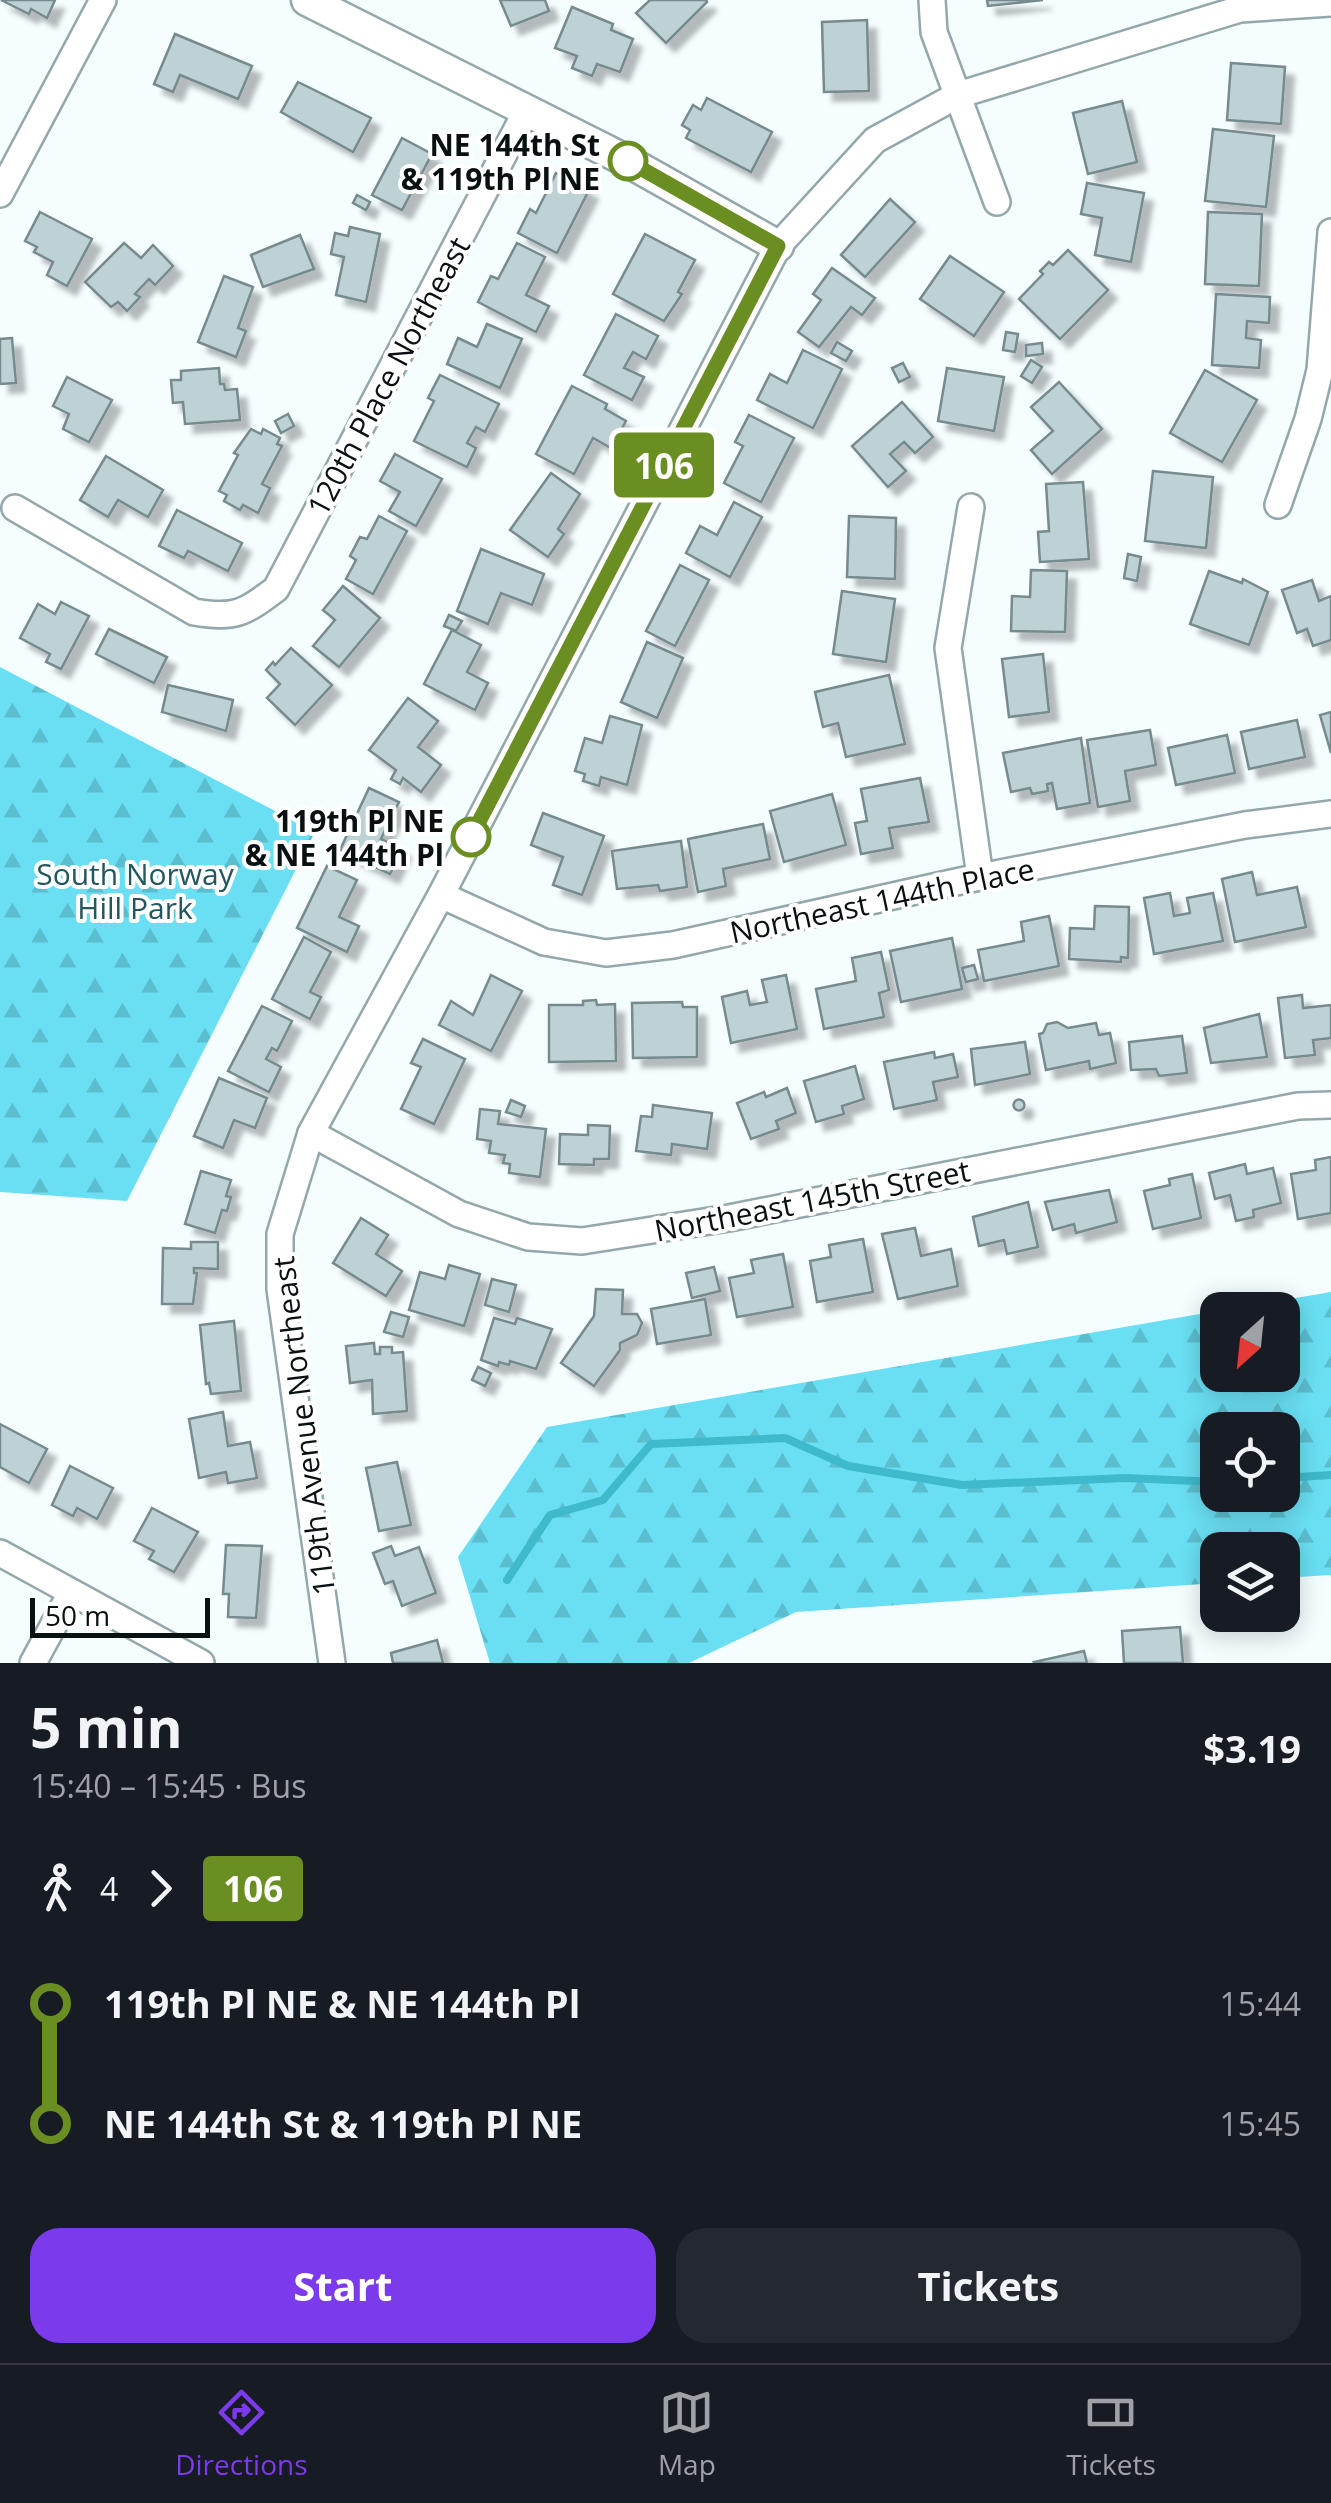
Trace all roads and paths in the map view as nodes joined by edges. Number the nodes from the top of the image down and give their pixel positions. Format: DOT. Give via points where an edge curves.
graph roads {
  1 [pos="103,0"];
  2 [pos="307,0"];
  3 [pos="932,0"];
  4 [pos="1331,3"];
  5 [pos="958,95"];
  6 [pos="527,110"];
  7 [pos="0,194"];
  8 [pos="998,202"];
  9 [pos="1331,232"];
  10 [pos="778,246"];
  11 [pos="1278,505"];
  12 [pos="971,507"];
  13 [pos="15,508"];
  14 [pos="1331,814"];
  15 [pos="980,877"];
  16 [pos="441,895"];
  17 [pos="1331,1105"];
  18 [pos="312,1133"];
  19 [pos="0,1554"];
  20 [pos="70,1592"];
  21 [pos="33,1663"];
  22 [pos="201,1663"];
  23 [pos="332,1663"];
  1 -- 7 [label="street"];
  2 -- 6 [label="street"];
  3 -- 5 [label="street" via="934,32"];
  4 -- 5 [label="street, 119th Avenue Northeast" via="1240,9"];
  5 -- 8 [label="street"];
  5 -- 10 [label="street, 119th Avenue Northeast" via="875,140"];
  6 -- 10 [label="street"];
  6 -- 13 [label="street, 120th Place Northeast" via="276,589 245,612 194,612"];
  9 -- 11 [label="street" via="1320,370"];
  10 -- 16 [label="street, 119th Avenue Northeast"];
  12 -- 15 [label="street" via="948,648"];
  14 -- 15 [label="street, Northeast 144th Place"];
  15 -- 16 [label="street, Northeast 144th Place" via="673,945 606,953 544,942"];
  16 -- 18 [label="street, 119th Avenue Northeast"];
  17 -- 18 [label="street, Northeast 145th Street" via="582,1241 528,1237 459,1214"];
  18 -- 23 [label="street, 119th Avenue Northeast" via="280,1234 280,1289"];
  19 -- 20 [label="street"];
  20 -- 21 [label="street"];
  20 -- 22 [label="street"];
}
